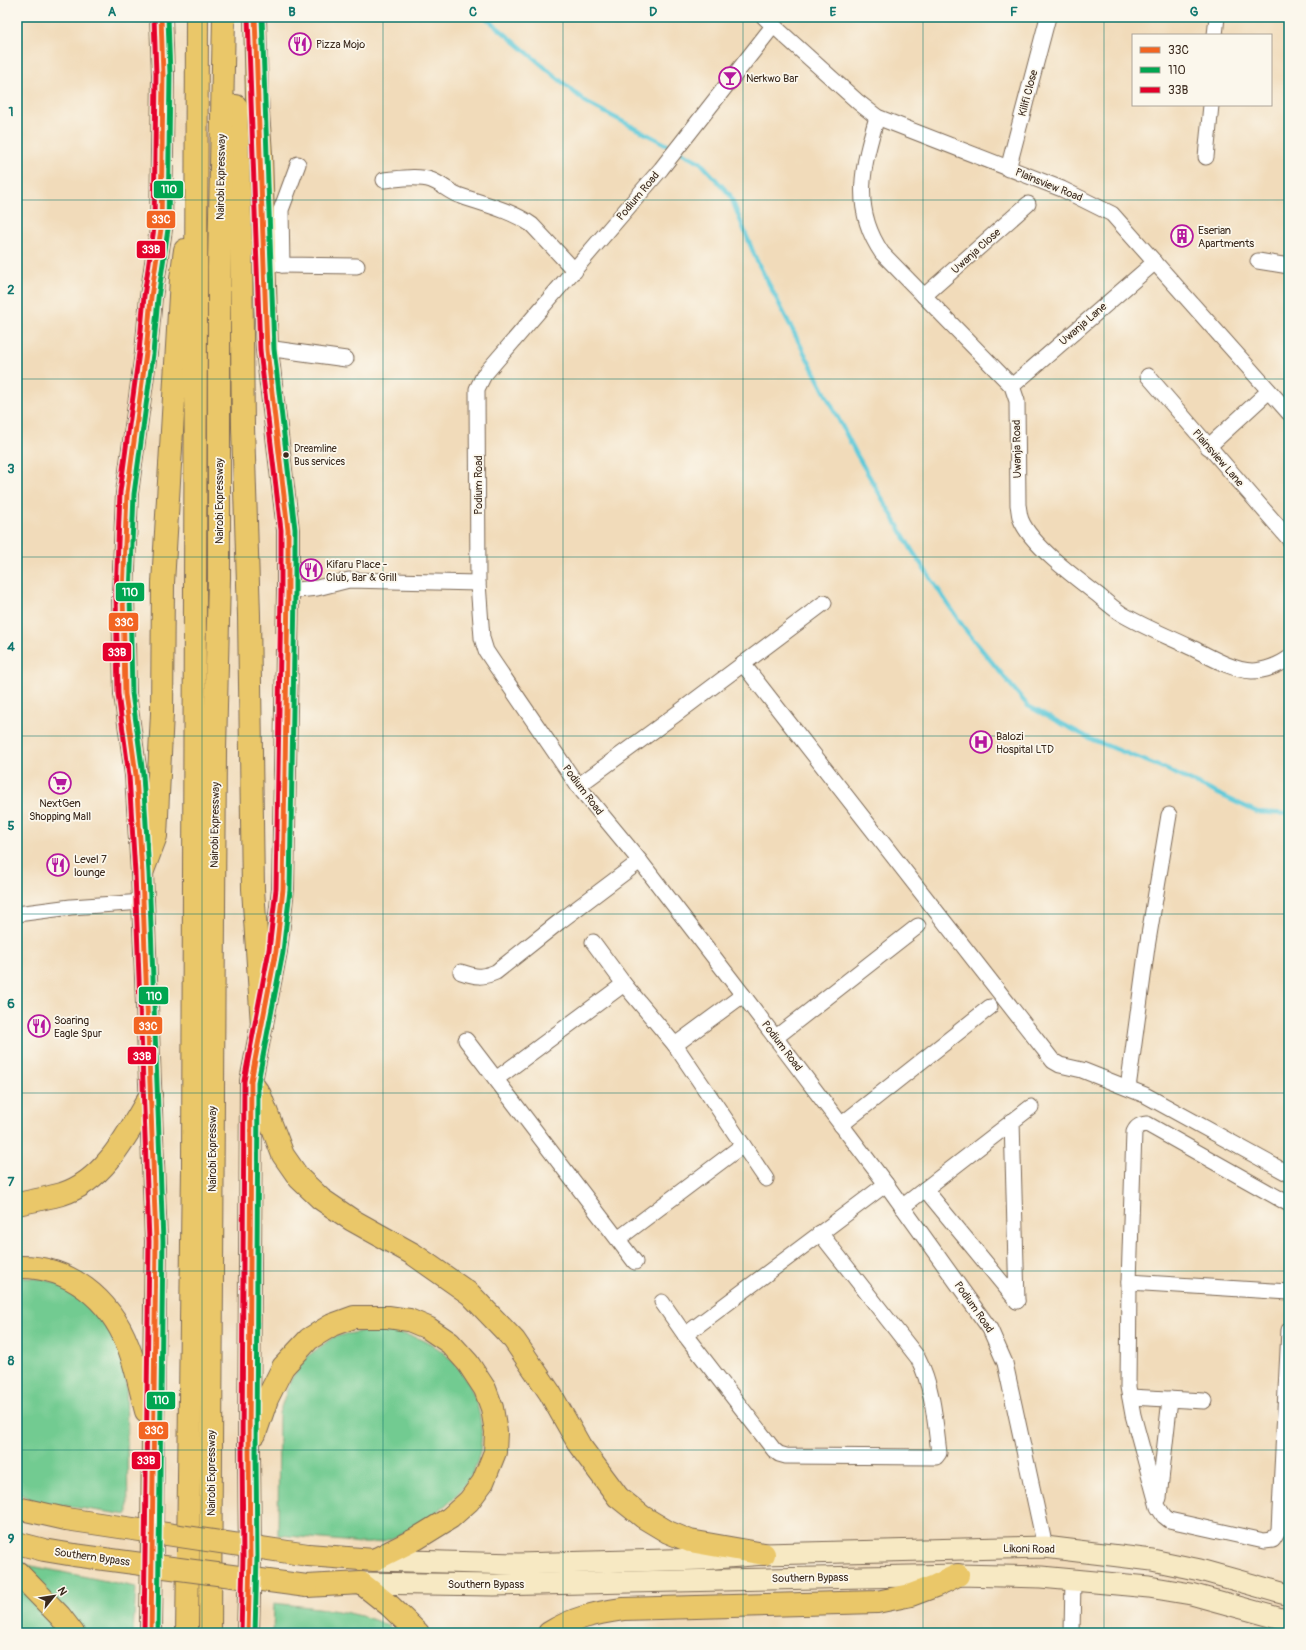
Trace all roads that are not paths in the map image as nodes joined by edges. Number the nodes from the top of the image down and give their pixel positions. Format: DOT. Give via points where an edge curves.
graph roads {
  1 [pos="161,17"];
  2 [pos="197,17"];
  3 [pos="224,17"];
  4 [pos="233,17"];
  5 [pos="255,17"];
  6 [pos="1048,17"];
  7 [pos="1216,17"];
  8 [pos="769,21"];
  9 [pos="1216,34"];
  10 [pos="1211,106"];
  11 [pos="877,117"];
  12 [pos="1206,157"];
  13 [pos="197,158"];
  14 [pos="298,164"];
  15 [pos="1008,169"];
  16 [pos="384,180"];
  17 [pos="1028,204"];
  18 [pos="1258,261"];
  19 [pos="1155,262"];
  20 [pos="273,263"];
  21 [pos="357,266"];
  22 [pos="1289,266"];
  23 [pos="575,271"];
  24 [pos="924,296"];
  25 [pos="267,350"];
  26 [pos="346,359"];
  27 [pos="1148,376"];
  28 [pos="1012,386"];
  29 [pos="1269,391"];
  30 [pos="1289,413"];
  31 [pos="1208,447"];
  32 [pos="1289,539"];
  33 [pos="478,583"];
  34 [pos="288,592"];
  35 [pos="824,603"];
  36 [pos="1289,658"];
  37 [pos="743,664"];
  38 [pos="578,786"];
  39 [pos="1169,815"];
  40 [pos="640,861"];
  41 [pos="142,873"];
  42 [pos="143,902"];
  43 [pos="204,910"];
  44 [pos="17,914"];
  45 [pos="918,926"];
  46 [pos="593,942"];
  47 [pos="461,972"];
  48 [pos="624,984"];
  49 [pos="743,994"];
  50 [pos="990,1007"];
  51 [pos="262,1025"];
  52 [pos="775,1038"];
  53 [pos="466,1040"];
  54 [pos="675,1044"];
  55 [pos="496,1078"];
  56 [pos="250,1081"];
  57 [pos="1128,1088"];
  58 [pos="151,1094"];
  59 [pos="1031,1107"];
  60 [pos="1012,1121"];
  61 [pos="840,1125"];
  62 [pos="742,1145"];
  63 [pos="1289,1174"];
  64 [pos="766,1179"];
  65 [pos="886,1184"];
  66 [pos="925,1189"];
  67 [pos="17,1204"];
  68 [pos="1289,1204"];
  69 [pos="902,1207"];
  70 [pos="820,1233"];
  71 [pos="618,1239"];
  72 [pos="635,1262"];
  73 [pos="17,1268"];
  74 [pos="1129,1282"];
  75 [pos="1289,1292"];
  76 [pos="662,1302"];
  77 [pos="1289,1330"];
  78 [pos="685,1335"];
  79 [pos="1130,1396"];
  80 [pos="1170,1399"];
  81 [pos="1204,1401"];
  82 [pos="153,1433"];
  83 [pos="249,1453"];
  84 [pos="17,1503"];
  85 [pos="1158,1507"];
  86 [pos="17,1508"];
  87 [pos="41,1514"];
  88 [pos="17,1543"];
  89 [pos="1045,1547"];
  90 [pos="764,1554"];
  91 [pos="374,1560"];
  92 [pos="17,1572"];
  93 [pos="958,1575"];
  94 [pos="1073,1580"];
  95 [pos="361,1584"];
  96 [pos="1289,1595"];
  97 [pos="1289,1621"];
  98 [pos="151,1631"];
  99 [pos="73,1633"];
  100 [pos="187,1633"];
  101 [pos="210,1633"];
  102 [pos="248,1633"];
  103 [pos="418,1633"];
  104 [pos="549,1633"];
  105 [pos="1072,1633"];
  1 -- 41 [label="highway" via="161,229 127,493 123,594 125,694 136,775"];
  2 -- 13 [label="highway, Nairobi Expressway"];
  3 -- 43 [label="highway, Nairobi Expressway" via="219,267 219,578 215,750"];
  4 -- 51 [label="highway" via="241,248 253,889"];
  5 -- 20 [label="highway" via="257,97"];
  6 -- 15 [label="street, Kilifi Close"];
  7 -- 9 [label="street"];
  8 -- 11 [label="street, Plainsview Road"];
  8 -- 23 [label="street, Podium Road" via="661,169"];
  10 -- 12 [label="street"];
  11 -- 15 [label="street, Plainsview Road"];
  11 -- 24 [label="street" via="863,174 865,219 873,240 882,252"];
  13 -- 41 [label="highway" via="181,279 163,583 162,713 156,836"];
  13 -- 43 [label="highway, Nairobi Expressway"];
  14 -- 20 [label="street" via="281,210"];
  15 -- 19 [label="street, Plainsview Road" via="1062,189 1105,210 1118,219"];
  16 -- 23 [label="street" via="430,179 457,194 525,220"];
  17 -- 24 [label="street, Uwanja Close"];
  18 -- 22 [label="street"];
  19 -- 28 [label="street, Uwanja Lane"];
  19 -- 29 [label="street, Plainsview Road"];
  20 -- 21 [label="street"];
  20 -- 25 [label="highway"];
  23 -- 33 [label="street, Podium Road" via="484,375 477,389"];
  24 -- 28 [label="street"];
  25 -- 26 [label="street"];
  25 -- 34 [label="highway" via="288,530"];
  27 -- 31 [label="street, Plainsview Lane"];
  28 -- 36 [label="street, Uwanja Road" via="1016,401 1018,505 1021,520 1042,548 1121,613 1220,661 1253,671 1282,664"];
  29 -- 30 [label="street, Plainsview Road"];
  29 -- 31 [label="street"];
  31 -- 32 [label="street, Plainsview Lane"];
  33 -- 34 [label="street" via="349,580"];
  33 -- 38 [label="street, Podium Road" via="482,638 486,651"];
  34 -- 51 [label="highway" via="283,889 276,952"];
  35 -- 37 [label="street"];
  37 -- 38 [label="street"];
  37 -- 57 [label="street" via="1047,1055 1060,1065 1082,1070"];
  38 -- 40 [label="street, Podium Road"];
  39 -- 57 [label="street" via="1147,947"];
  40 -- 47 [label="street" via="496,972 474,977"];
  40 -- 49 [label="street, Podium Road"];
  41 -- 42 [label="highway"];
  42 -- 44 [label="street"];
  42 -- 58 [label="highway"];
  43 -- 100 [label="highway, Nairobi Expressway" via="192,1190"];
  43 -- 101 [label="highway, Nairobi Expressway"];
  45 -- 52 [label="street"];
  46 -- 48 [label="street"];
  48 -- 54 [label="street"];
  48 -- 55 [label="street"];
  49 -- 52 [label="street, Podium Road"];
  49 -- 54 [label="street"];
  50 -- 61 [label="street"];
  51 -- 56 [label="highway"];
  52 -- 61 [label="street, Podium Road"];
  53 -- 55 [label="street"];
  54 -- 62 [label="street"];
  55 -- 71 [label="street"];
  56 -- 83 [label="highway"];
  56 -- 90 [label="highway" via="260,1095 283,1155 299,1178 321,1199 352,1220 413,1254 470,1294 514,1340 550,1393 580,1446 618,1497 642,1517 690,1541"];
  57 -- 63 [label="street"];
  58 -- 67 [label="highway" via="109,1161 93,1178 63,1194"];
  58 -- 82 [label="highway" via="156,1241"];
  59 -- 60 [label="street"];
  60 -- 66 [label="street"];
  60 -- 66 [label="street" via="1017,1301"];
  61 -- 65 [label="street, Podium Road"];
  62 -- 64 [label="street"];
  62 -- 71 [label="street"];
  65 -- 69 [label="street, Podium Road"];
  65 -- 70 [label="street"];
  66 -- 69 [label="street"];
  68 -- 74 [label="street" via="1146,1124 1138,1126 1134,1132"];
  69 -- 89 [label="street, Podium Road" via="990,1329 999,1346 1006,1363"];
  70 -- 78 [label="street"];
  70 -- 78 [label="street" via="918,1358 926,1373 940,1453 936,1457 779,1454"];
  71 -- 72 [label="street"];
  73 -- 82 [label="highway" via="44,1269 66,1276 84,1286 106,1308 120,1327 129,1346"];
  74 -- 75 [label="street"];
  74 -- 79 [label="street"];
  76 -- 78 [label="street"];
  77 -- 85 [label="street" via="1279,1530 1273,1540 1264,1541 1169,1520"];
  79 -- 80 [label="street"];
  79 -- 85 [label="street"];
  80 -- 81 [label="street"];
  80 -- 85 [label="street"];
  82 -- 98 [label="highway"];
  83 -- 91 [label="highway" via="267,1399 283,1367 309,1339 332,1325 354,1317 409,1320 428,1328 450,1343 468,1363 485,1390 492,1408 496,1432 495,1452 483,1482 450,1518"];
  83 -- 102 [label="highway"];
  84 -- 87 [label="highway"];
  86 -- 87 [label="highway, Southern Bypass"];
  87 -- 91 [label="highway, Southern Bypass, bridge" via="308,1555"];
  88 -- 95 [label="highway, Southern Bypass, bridge" via="74,1555 306,1586"];
  89 -- 90 [label="main road, Likoni Road"];
  89 -- 96 [label="main road, Likoni Road" via="1152,1560 1200,1570"];
  90 -- 91 [label="main road, Southern Bypass" via="703,1559 518,1564"];
  92 -- 99 [label="highway"];
  93 -- 94 [label="main road"];
  93 -- 95 [label="main road, Southern Bypass" via="494,1585"];
  93 -- 104 [label="highway" via="911,1595 877,1602 623,1609 598,1612 565,1623"];
  94 -- 97 [label="main road" via="1149,1586 1191,1594"];
  94 -- 105 [label="street"];
  95 -- 103 [label="highway" via="390,1606"];
}
